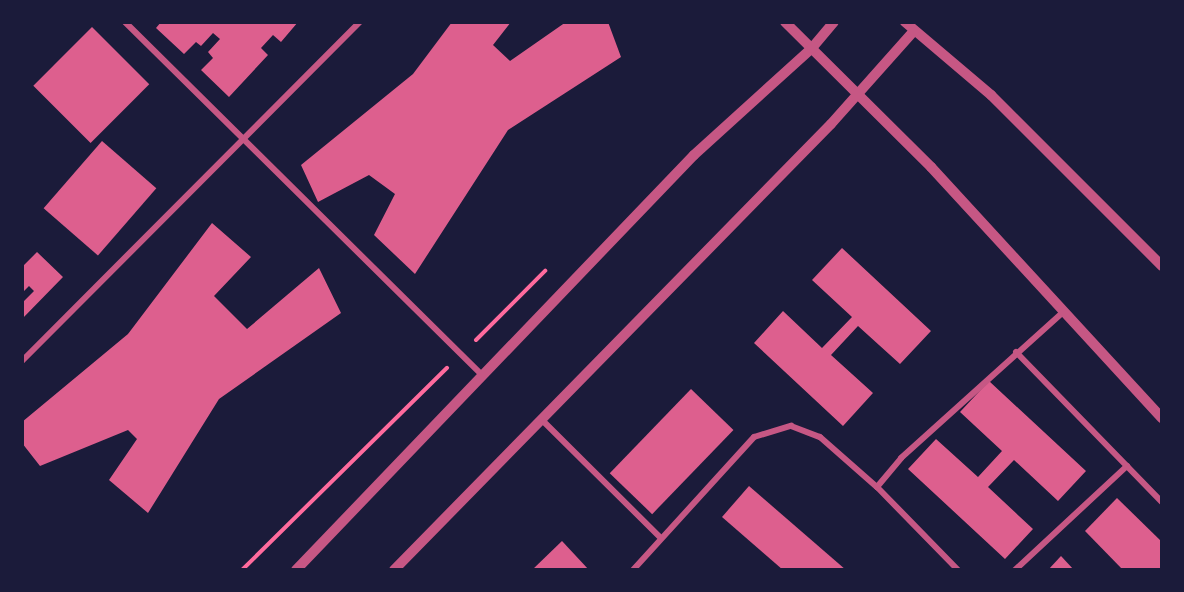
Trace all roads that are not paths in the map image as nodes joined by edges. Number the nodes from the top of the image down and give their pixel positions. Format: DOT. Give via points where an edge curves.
graph roads {
  1 [pos="125,22"];
  2 [pos="360,22"];
  3 [pos="785,22"];
  4 [pos="834,22"];
  5 [pos="905,22"];
  6 [pos="914,31"];
  7 [pos="812,48"];
  8 [pos="858,95"];
  9 [pos="243,140"];
  10 [pos="1161,266"];
  11 [pos="1064,312"];
  12 [pos="1016,352"];
  13 [pos="22,361"];
  14 [pos="483,376"];
  15 [pos="1161,418"];
  16 [pos="541,419"];
  17 [pos="1126,466"];
  18 [pos="877,487"];
  19 [pos="1161,502"];
  20 [pos="662,538"];
  21 [pos="296,570"];
  22 [pos="394,570"];
  23 [pos="633,570"];
  24 [pos="958,570"];
  25 [pos="1015,570"];
  1 -- 9 [label="street"];
  2 -- 9 [label="street"];
  3 -- 7 [label="street"];
  4 -- 7 [label="street"];
  5 -- 6 [label="street"];
  6 -- 8 [label="street"];
  6 -- 10 [label="street" via="991,95"];
  7 -- 8 [label="street"];
  7 -- 14 [label="street" via="694,155"];
  8 -- 11 [label="street" via="931,167"];
  8 -- 16 [label="street"];
  9 -- 13 [label="street"];
  9 -- 14 [label="street"];
  11 -- 12 [label="street"];
  11 -- 15 [label="street"];
  12 -- 17 [label="street"];
  12 -- 18 [label="street" via="901,458"];
  14 -- 21 [label="street"];
  16 -- 20 [label="street"];
  16 -- 22 [label="street"];
  17 -- 19 [label="street"];
  17 -- 25 [label="street"];
  18 -- 20 [label="street" via="820,437 791,426 754,437"];
  18 -- 24 [label="street"];
  20 -- 23 [label="street"];
}
